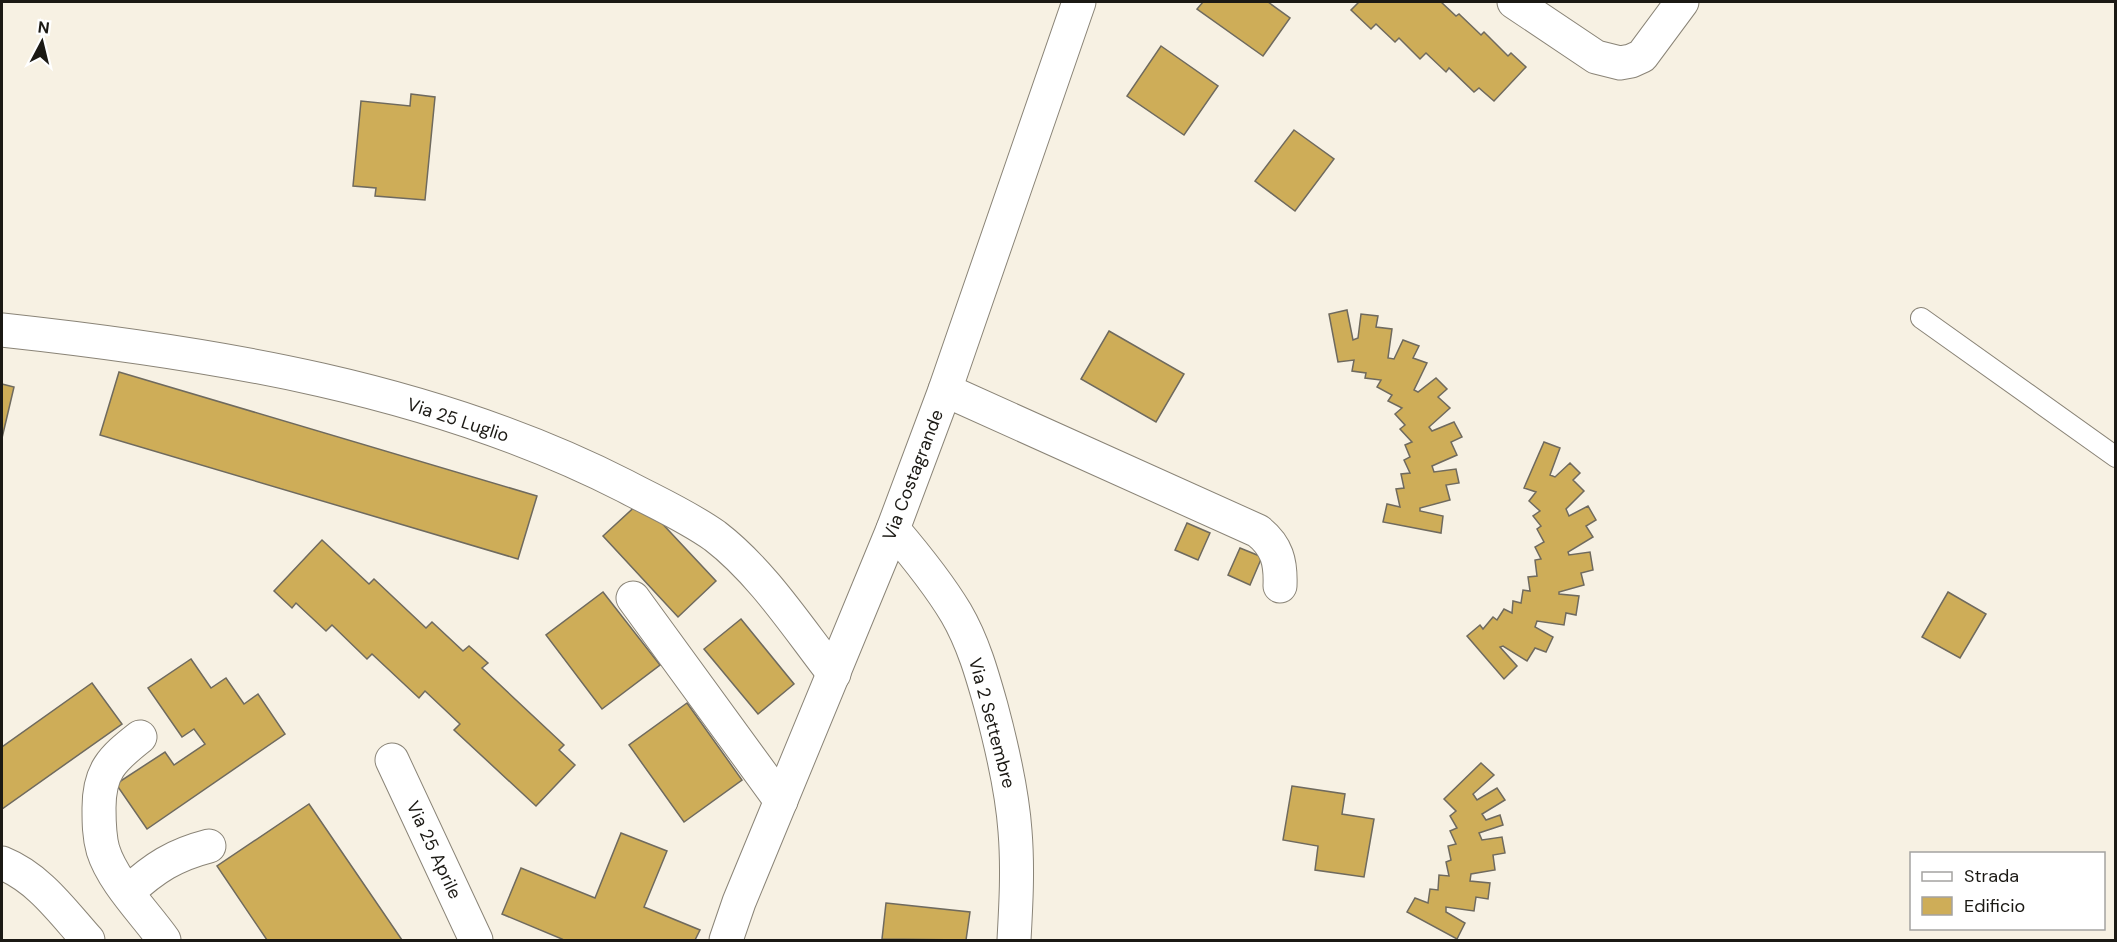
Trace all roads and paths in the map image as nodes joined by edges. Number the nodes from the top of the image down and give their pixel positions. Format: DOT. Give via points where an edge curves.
graph roads {
  1 [pos="1079,2"];
  2 [pos="1514,2"];
  3 [pos="1682,2"];
  4 [pos="1921,318"];
  5 [pos="2,330"];
  6 [pos="945,390"];
  7 [pos="2115,457"];
  8 [pos="893,529"];
  9 [pos="1280,586"];
  10 [pos="633,598"];
  11 [pos="834,674"];
  12 [pos="140,737"];
  13 [pos="392,760"];
  14 [pos="781,801"];
  15 [pos="209,846"];
  16 [pos="2,863"];
  17 [pos="128,892"];
  18 [pos="88,940"];
  19 [pos="164,940"];
  20 [pos="476,940"];
  21 [pos="726,940"];
  22 [pos="1014,940"];
  1 -- 6 [label="street, Via Costagrande"];
  2 -- 3 [label="street" via="1596,57 1620,63 1642,56"];
  4 -- 7 [label="lane"];
  5 -- 11 [label="street, Via 25 Luglio" via="146,347 314,379 421,407 537,446 650,499 715,537 754,573"];
  6 -- 8 [label="street, Via Costagrande"];
  6 -- 9 [label="street" via="1250,526 1272,544 1280,565"];
  8 -- 11 [label="street, Via Costagrande"];
  8 -- 22 [label="street, Via 2 Settembre" via="950,603 982,672 1013,811 1017,881"];
  10 -- 14 [label="street"];
  11 -- 14 [label="street, Via Costagrande"];
  12 -- 17 [label="street" via="109,765 99,795 102,848 109,866"];
  13 -- 20 [label="street, Via 25 Aprile"];
  14 -- 21 [label="street, Via Costagrande"];
  15 -- 17 [label="street" via="164,863"];
  16 -- 18 [label="street" via="35,882"];
  17 -- 19 [label="street"];
}
